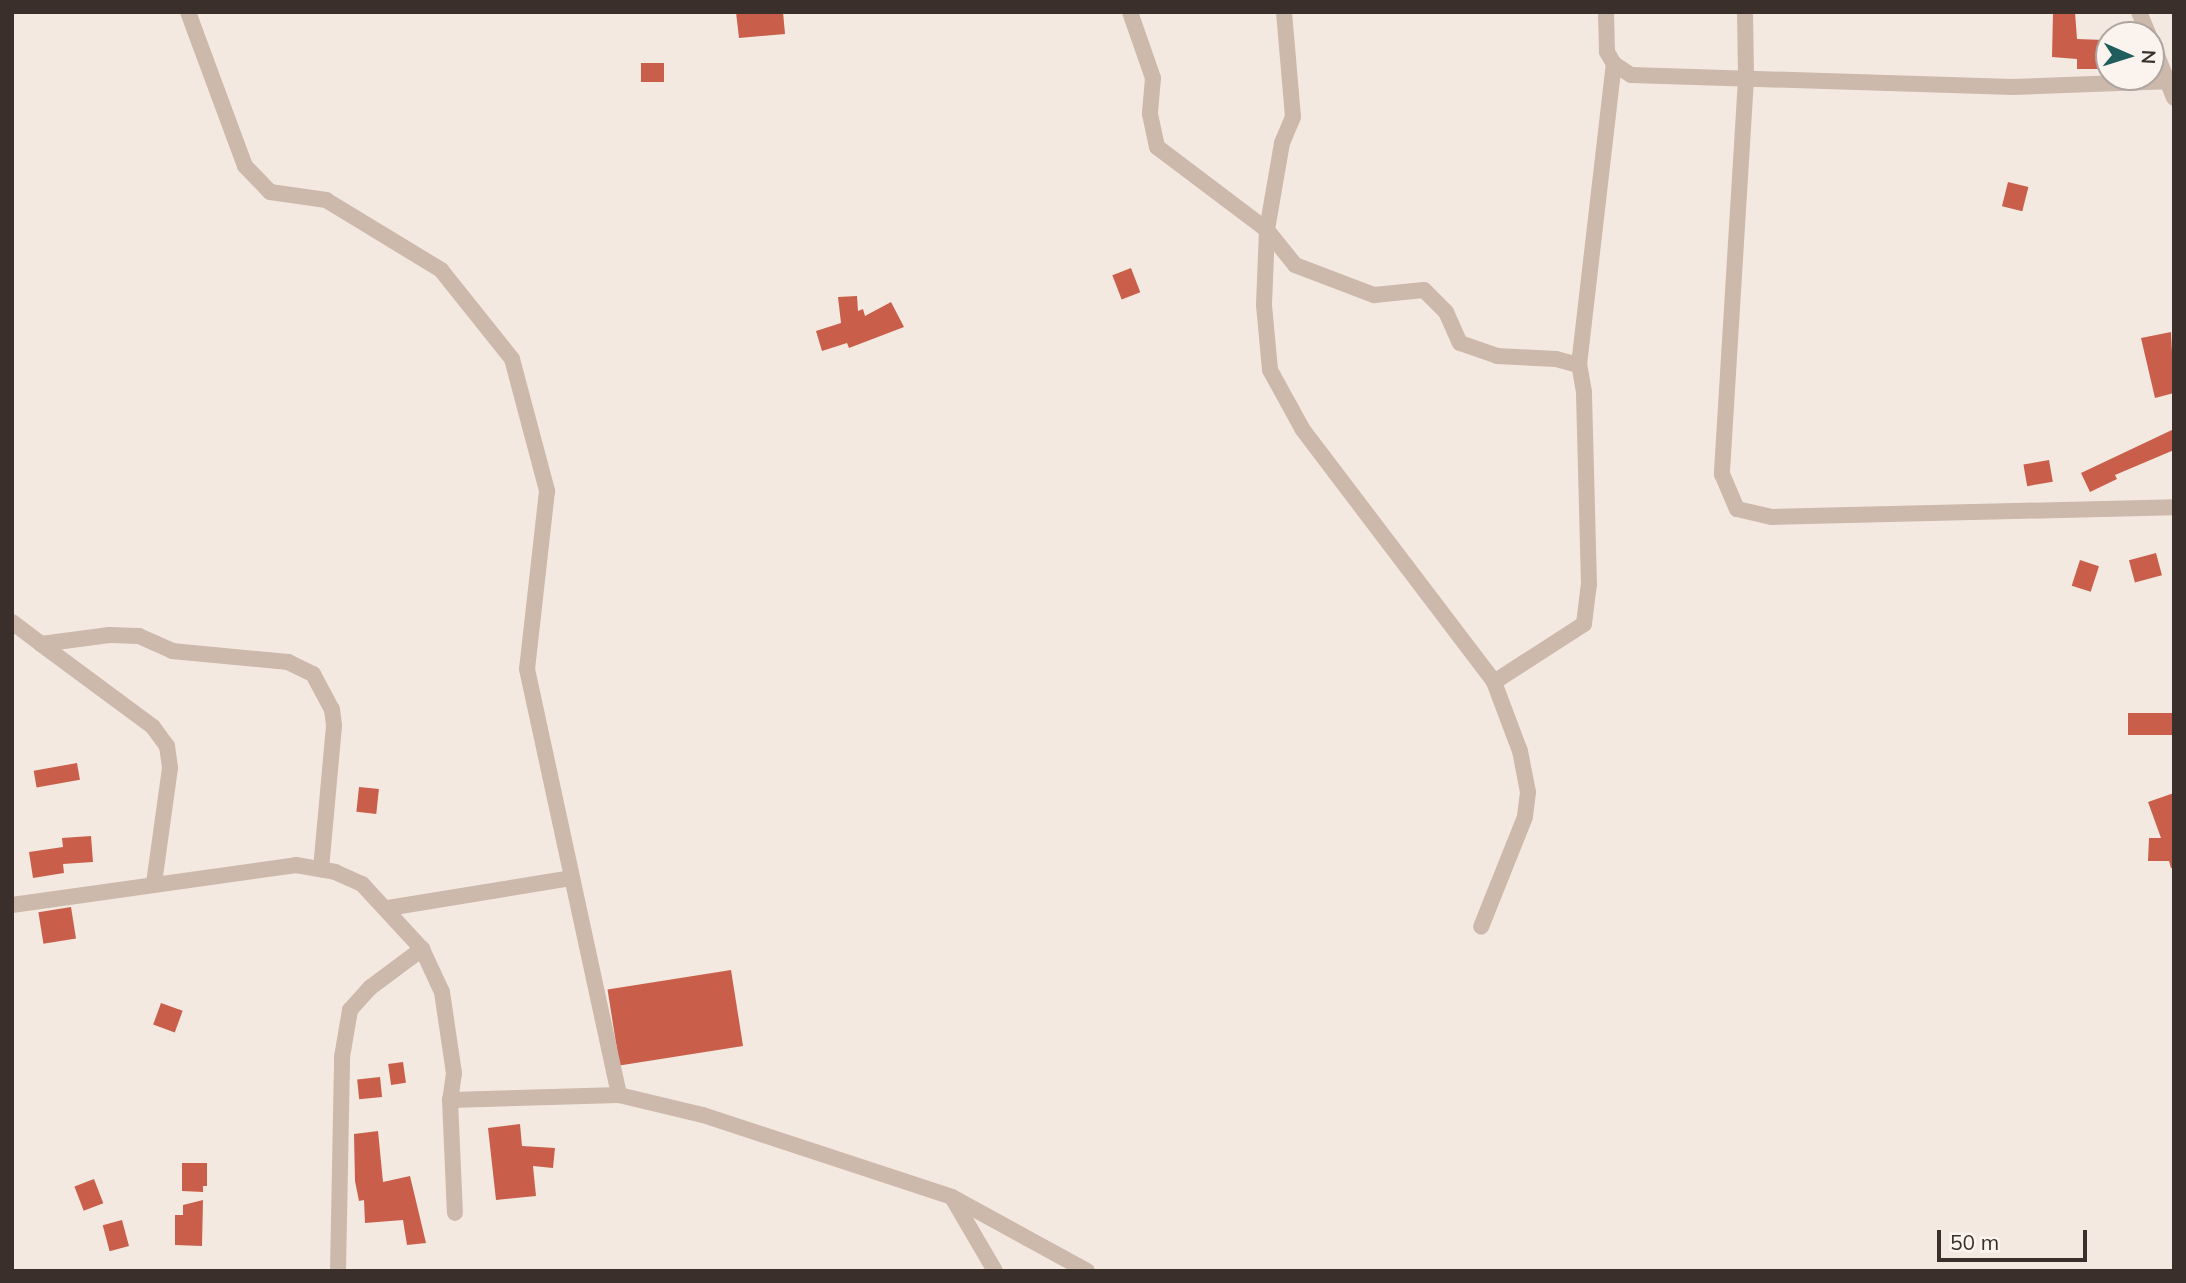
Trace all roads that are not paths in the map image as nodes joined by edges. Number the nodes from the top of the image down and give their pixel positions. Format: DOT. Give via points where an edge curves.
graph roads {
  1 [pos="188,12"];
  2 [pos="1130,12"];
  3 [pos="1284,12"];
  4 [pos="1606,12"];
  5 [pos="1745,12"];
  6 [pos="1614,64"];
  7 [pos="1746,79"];
  8 [pos="2171,81"];
  9 [pos="2174,98"];
  10 [pos="1268,230"];
  11 [pos="1579,366"];
  12 [pos="2174,506"];
  13 [pos="12,622"];
  14 [pos="41,644"];
  15 [pos="1494,682"];
  16 [pos="321,869"];
  17 [pos="571,878"];
  18 [pos="154,884"];
  19 [pos="12,905"];
  20 [pos="388,908"];
  21 [pos="1481,927"];
  22 [pos="422,949"];
  23 [pos="619,1095"];
  24 [pos="450,1100"];
  25 [pos="952,1197"];
  26 [pos="455,1213"];
  27 [pos="338,1271"];
  28 [pos="996,1271"];
  29 [pos="1087,1271"];
  1 -- 17 [label="street" via="245,166 253,175 270,192 326,201 441,270 512,359 547,491 527,669"];
  2 -- 10 [label="street" via="1153,78 1150,114 1157,147"];
  3 -- 10 [label="street" via="1293,117 1282,143"];
  4 -- 6 [label="street" via="1607,52"];
  5 -- 7 [label="street"];
  6 -- 7 [label="street" via="1631,75"];
  6 -- 11 [label="street"];
  7 -- 8 [label="street" via="2013,87"];
  7 -- 12 [label="street" via="1723,474 1737,509 1772,517"];
  8 -- 9 [label="street"];
  10 -- 11 [label="street" via="1295,265 1374,295 1424,290 1446,312 1460,343 1497,356 1556,359"];
  10 -- 15 [label="street" via="1264,305 1270,370 1303,430"];
  11 -- 15 [label="street" via="1584,392 1589,584 1584,624"];
  13 -- 14 [label="street"];
  14 -- 16 [label="street" via="139,636 172,651 288,662 313,674 332,709 334,726"];
  14 -- 18 [label="street" via="153,727 167,746 170,768"];
  15 -- 21 [label="street" via="1520,751 1528,792 1525,817"];
  16 -- 18 [label="street" via="296,865"];
  16 -- 20 [label="street" via="362,884"];
  17 -- 20 [label="street"];
  17 -- 23 [label="street"];
  18 -- 19 [label="street"];
  20 -- 22 [label="street"];
  22 -- 24 [label="street" via="443,992 454,1073"];
  22 -- 27 [label="street" via="371,987 350,1010 342,1057"];
  23 -- 24 [label="street"];
  23 -- 25 [label="street" via="703,1115"];
  24 -- 26 [label="street"];
  25 -- 28 [label="street"];
  25 -- 29 [label="street"];
}
